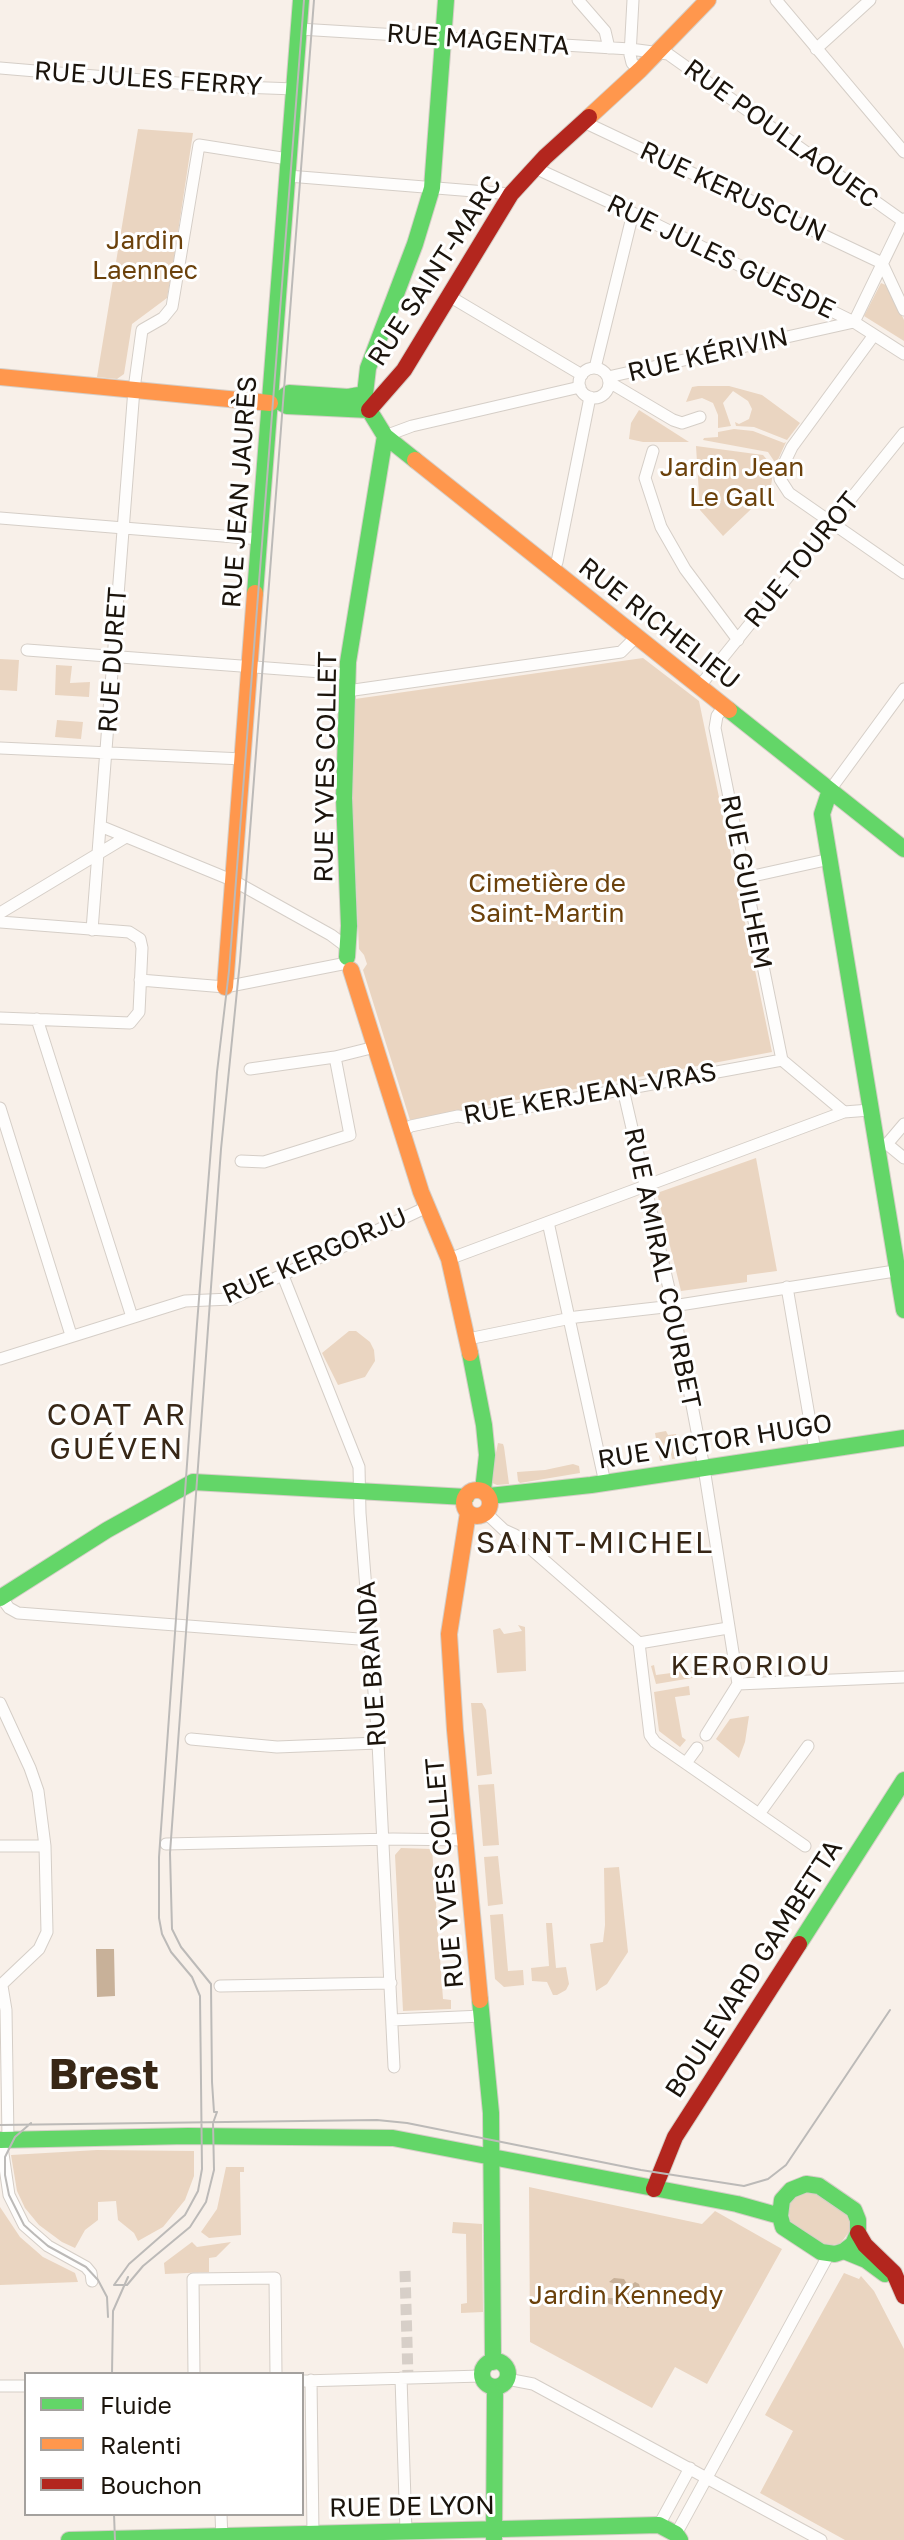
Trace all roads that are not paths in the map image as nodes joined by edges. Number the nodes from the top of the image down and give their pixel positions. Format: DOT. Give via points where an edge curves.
graph roads {
  1 [pos="301,0"];
  2 [pos="446,0"];
  3 [pos="578,0"];
  4 [pos="633,0"];
  5 [pos="708,0"];
  6 [pos="776,0"];
  7 [pos="870,0"];
  8 [pos="299,29"];
  9 [pos="445,37"];
  10 [pos="609,48"];
  11 [pos="630,49"];
  12 [pos="816,49"];
  13 [pos="656,52"];
  14 [pos="0,68"];
  15 [pos="640,70"];
  16 [pos="295,89"];
  17 [pos="584,122"];
  18 [pos="904,152"];
  19 [pos="288,168"];
  20 [pos="535,168"];
  21 [pos="432,188"];
  22 [pos="511,194"];
  23 [pos="633,213"];
  24 [pos="903,220"];
  25 [pos="882,263"];
  26 [pos="449,296"];
  27 [pos="904,310"];
  28 [pos="854,322"];
  29 [pos="874,335"];
  30 [pos="904,354"];
  31 [pos="595,368"];
  32 [pos="0,377"];
  33 [pos="608,380"];
  34 [pos="581,381"];
  35 [pos="134,389"];
  36 [pos="590,397"];
  37 [pos="274,402"];
  38 [pos="367,402"];
  39 [pos="700,417"];
  40 [pos="904,433"];
  41 [pos="385,436"];
  42 [pos="653,451"];
  43 [pos="0,518"];
  44 [pos="832,521"];
  45 [pos="123,528"];
  46 [pos="260,539"];
  47 [pos="553,570"];
  48 [pos="904,573"];
  49 [pos="636,637"];
  50 [pos="738,640"];
  51 [pos="27,650"];
  52 [pos="113,657"];
  53 [pos="250,667"];
  54 [pos="347,683"];
  55 [pos="699,687"];
  56 [pos="904,689"];
  57 [pos="724,706"];
  58 [pos="0,748"];
  59 [pos="106,753"];
  60 [pos="243,759"];
  61 [pos="830,790"];
  62 [pos="100,826"];
  63 [pos="126,837"];
  64 [pos="904,849"];
  65 [pos="98,853"];
  66 [pos="830,859"];
  67 [pos="744,878"];
  68 [pos="234,881"];
  69 [pos="0,913"];
  70 [pos="0,922"];
  71 [pos="92,930"];
  72 [pos="347,959"];
  73 [pos="140,980"];
  74 [pos="225,987"];
  75 [pos="0,1018"];
  76 [pos="37,1019"];
  77 [pos="375,1047"];
  78 [pos="335,1057"];
  79 [pos="782,1060"];
  80 [pos="250,1069"];
  81 [pos="623,1089"];
  82 [pos="0,1108"];
  83 [pos="870,1110"];
  84 [pos="844,1112"];
  85 [pos="904,1124"];
  86 [pos="401,1132"];
  87 [pos="882,1144"];
  88 [pos="904,1158"];
  89 [pos="241,1161"];
  90 [pos="645,1186"];
  91 [pos="427,1207"];
  92 [pos="548,1222"];
  93 [pos="449,1259"];
  94 [pos="901,1270"];
  95 [pos="283,1276"];
  96 [pos="787,1287"];
  97 [pos="673,1306"];
  98 [pos="904,1310"];
  99 [pos="132,1317"];
  100 [pos="569,1318"];
  101 [pos="71,1335"];
  102 [pos="468,1339"];
  103 [pos="0,1359"];
  104 [pos="904,1438"];
  105 [pos="815,1451"];
  106 [pos="704,1468"];
  107 [pos="605,1483"];
  108 [pos="360,1494"];
  109 [pos="478,1503"];
  110 [pos="0,1598"];
  111 [pos="728,1628"];
  112 [pos="372,1640"];
  113 [pos="639,1643"];
  114 [pos="904,1677"];
  115 [pos="738,1684"];
  116 [pos="0,1703"];
  117 [pos="706,1735"];
  118 [pos="191,1739"];
  119 [pos="378,1743"];
  120 [pos="808,1746"];
  121 [pos="697,1748"];
  122 [pos="686,1763"];
  123 [pos="904,1780"];
  124 [pos="759,1814"];
  125 [pos="384,1839"];
  126 [pos="466,1840"];
  127 [pos="166,1844"];
  128 [pos="0,1846"];
  129 [pos="45,1846"];
  130 [pos="805,1846"];
  131 [pos="391,1983"];
  132 [pos="1,1986"];
  133 [pos="220,1986"];
  134 [pos="482,2016"];
  135 [pos="392,2020"];
  136 [pos="394,2067"];
  137 [pos="3,2140"];
  138 [pos="490,2156"];
  139 [pos="654,2189"];
  140 [pos="780,2216"];
  141 [pos="858,2233"];
  142 [pos="837,2253"];
  143 [pos="92,2281"];
  144 [pos="904,2295"];
  145 [pos="194,2372"];
  146 [pos="276,2372"];
  147 [pos="401,2378"];
  148 [pos="306,2380"];
  149 [pos="495,2381"];
  150 [pos="0,2386"];
  151 [pos="24,2386"];
  152 [pos="698,2473"];
  153 [pos="221,2516"];
  154 [pos="659,2525"];
  155 [pos="406,2531"];
  156 [pos="313,2534"];
  157 [pos="494,2534"];
  158 [pos="330,2537"];
  159 [pos="678,2537"];
  160 [pos="222,2538"];
  161 [pos="69,2540"];
  162 [pos="821,2540"];
  1 -- 8 [label="street, RUE JEAN JAURÈS"];
  2 -- 9 [label="street"];
  3 -- 10 [label="street" via="605,31"];
  4 -- 11 [label="street"];
  5 -- 13 [label="street, RUE SAINT-MARC"];
  6 -- 12 [label="street"];
  7 -- 12 [label="street"];
  8 -- 9 [label="street, RUE MAGENTA"];
  8 -- 16 [label="street, RUE JEAN JAURÈS"];
  9 -- 10 [label="street, RUE MAGENTA"];
  9 -- 21 [label="street"];
  10 -- 11 [label="street, RUE MAGENTA"];
  11 -- 13 [label="street, RUE MAGENTA"];
  11 -- 15 [label="street" via="632,63"];
  12 -- 18 [label="street"];
  13 -- 15 [label="street, RUE SAINT-MARC"];
  13 -- 24 [label="street, RUE POULLAOUEC" via="668,54"];
  14 -- 16 [label="street, RUE JULES FERRY"];
  15 -- 17 [label="street, RUE SAINT-MARC"];
  16 -- 19 [label="street, RUE JEAN JAURÈS"];
  17 -- 20 [label="street, RUE SAINT-MARC"];
  17 -- 25 [label="street, RUE KERUSCUN"];
  19 -- 21 [label="street"];
  19 -- 35 [label="street, RUE DURET" via="199,145 172,307 142,330"];
  19 -- 37 [label="street, RUE JEAN JAURÈS"];
  20 -- 22 [label="street, RUE SAINT-MARC"];
  20 -- 23 [label="street, RUE JULES GUESDE"];
  21 -- 22 [label="street"];
  21 -- 38 [label="street" via="368,368"];
  22 -- 26 [label="street, RUE SAINT-MARC"];
  23 -- 28 [label="street, RUE JULES GUESDE"];
  23 -- 31 [label="street"];
  24 -- 25 [label="street"];
  25 -- 27 [label="street"];
  25 -- 28 [label="street"];
  26 -- 34 [label="street"];
  26 -- 38 [label="street, RUE SAINT-MARC" via="404,370"];
  28 -- 29 [label="street, RUE JULES GUESDE"];
  28 -- 33 [label="street, RUE KÉRIVIN"];
  29 -- 30 [label="street, RUE JULES GUESDE"];
  29 -- 44 [label="street" via="792,447 780,472 789,493"];
  31 -- 33 [label="street"];
  31 -- 34 [label="street"];
  32 -- 35 [label="street"];
  33 -- 36 [label="street" via="603,394"];
  33 -- 39 [label="street" via="673,420"];
  34 -- 36 [label="street"];
  34 -- 41 [label="street"];
  35 -- 37 [label="street"];
  35 -- 45 [label="street, RUE DURET"];
  36 -- 47 [label="street"];
  37 -- 38 [label="street"];
  37 -- 46 [label="street, RUE JEAN JAURÈS" via="264,454"];
  38 -- 41 [label="street, RUE RICHELIEU"];
  40 -- 44 [label="street, RUE TOUROT"];
  41 -- 47 [label="street, RUE RICHELIEU"];
  41 -- 54 [label="street, RUE YVES COLLET"];
  42 -- 50 [label="street" via="645,478 661,527"];
  43 -- 45 [label="street"];
  44 -- 48 [label="street"];
  44 -- 50 [label="street, RUE TOUROT"];
  45 -- 46 [label="street"];
  45 -- 52 [label="street, RUE DURET"];
  46 -- 53 [label="street, RUE JEAN JAURÈS"];
  47 -- 49 [label="street, RUE RICHELIEU"];
  49 -- 54 [label="street" via="621,652"];
  49 -- 55 [label="street, RUE RICHELIEU"];
  50 -- 55 [label="street, RUE TOUROT"];
  51 -- 52 [label="street"];
  52 -- 53 [label="street"];
  52 -- 59 [label="street, RUE DURET"];
  53 -- 54 [label="street"];
  53 -- 60 [label="street, RUE JEAN JAURÈS"];
  54 -- 72 [label="street, RUE YVES COLLET"];
  55 -- 57 [label="street, RUE RICHELIEU"];
  56 -- 61 [label="street"];
  57 -- 61 [label="street, RUE RICHELIEU"];
  57 -- 67 [label="street, RUE GUILHEM" via="715,728"];
  58 -- 59 [label="street"];
  59 -- 60 [label="street"];
  59 -- 62 [label="street, RUE DURET"];
  60 -- 68 [label="street, RUE JEAN JAURÈS"];
  61 -- 64 [label="street, RUE RICHELIEU"];
  61 -- 66 [label="street" via="822,814"];
  62 -- 63 [label="street"];
  62 -- 65 [label="street, RUE DURET"];
  63 -- 65 [label="street"];
  63 -- 68 [label="street"];
  65 -- 69 [label="street"];
  65 -- 71 [label="street, RUE DURET"];
  66 -- 67 [label="street"];
  66 -- 83 [label="street"];
  67 -- 79 [label="street, RUE GUILHEM"];
  68 -- 72 [label="street" via="331,935"];
  68 -- 74 [label="street, RUE JEAN JAURÈS"];
  70 -- 71 [label="street"];
  71 -- 73 [label="street" via="136,935 142,944"];
  72 -- 74 [label="street"];
  72 -- 77 [label="street, RUE YVES COLLET"];
  73 -- 74 [label="street"];
  73 -- 76 [label="street" via="139,1012 130,1023"];
  75 -- 76 [label="street"];
  76 -- 99 [label="street"];
  77 -- 78 [label="street"];
  77 -- 86 [label="street, RUE YVES COLLET"];
  78 -- 80 [label="street"];
  78 -- 89 [label="street" via="350,1135 264,1162"];
  79 -- 81 [label="street, RUE KERJEAN-VRAS"];
  79 -- 84 [label="street"];
  81 -- 86 [label="street, RUE KERJEAN-VRAS" via="458,1116"];
  81 -- 90 [label="street, RUE AMIRAL COURBET"];
  82 -- 101 [label="street"];
  83 -- 84 [label="street"];
  83 -- 87 [label="street"];
  84 -- 90 [label="street"];
  85 -- 87 [label="street"];
  86 -- 91 [label="street, RUE YVES COLLET"];
  87 -- 88 [label="street"];
  87 -- 94 [label="street"];
  90 -- 92 [label="street"];
  90 -- 97 [label="street, RUE AMIRAL COURBET"];
  91 -- 93 [label="street, RUE YVES COLLET"];
  91 -- 95 [label="street, RUE KERGORJU"];
  92 -- 93 [label="street"];
  92 -- 100 [label="street"];
  93 -- 102 [label="street, RUE YVES COLLET"];
  94 -- 96 [label="street"];
  94 -- 98 [label="street"];
  95 -- 99 [label="street, RUE KERGORJU" via="231,1299 185,1301"];
  95 -- 108 [label="street, RUE BRANDA" via="354,1452"];
  96 -- 97 [label="street"];
  96 -- 105 [label="street"];
  97 -- 100 [label="street"];
  97 -- 106 [label="street, RUE AMIRAL COURBET"];
  99 -- 101 [label="street, RUE KERGORJU"];
  100 -- 102 [label="street"];
  100 -- 107 [label="street"];
  101 -- 103 [label="street, RUE KERGORJU"];
  102 -- 109 [label="street, RUE YVES COLLET" via="487,1455"];
  104 -- 105 [label="street, RUE VICTOR HUGO"];
  105 -- 106 [label="street, RUE VICTOR HUGO"];
  106 -- 107 [label="street, RUE VICTOR HUGO"];
  106 -- 111 [label="street, RUE AMIRAL COURBET"];
  107 -- 109 [label="street, RUE VICTOR HUGO"];
  108 -- 109 [label="street"];
  108 -- 110 [label="street" via="187,1483"];
  108 -- 112 [label="street, RUE BRANDA"];
  109 -- 113 [label="street"];
  109 -- 126 [label="street, RUE YVES COLLET" via="449,1634"];
  110 -- 112 [label="street" via="18,1613"];
  111 -- 113 [label="street"];
  111 -- 115 [label="street, RUE AMIRAL COURBET"];
  112 -- 119 [label="street, RUE BRANDA"];
  113 -- 122 [label="street" via="650,1735"];
  114 -- 115 [label="street"];
  115 -- 117 [label="street"];
  116 -- 129 [label="street" via="38,1791"];
  118 -- 119 [label="street" via="277,1747"];
  119 -- 125 [label="street, RUE BRANDA"];
  120 -- 124 [label="street"];
  121 -- 122 [label="street"];
  122 -- 124 [label="street"];
  123 -- 139 [label="street, BOULEVARD GAMBETTA" via="675,2137"];
  124 -- 130 [label="street"];
  125 -- 126 [label="street"];
  125 -- 127 [label="street"];
  125 -- 131 [label="street, RUE BRANDA"];
  126 -- 134 [label="street, RUE YVES COLLET"];
  128 -- 129 [label="street"];
  129 -- 132 [label="street" via="45,1941"];
  131 -- 133 [label="street"];
  131 -- 135 [label="street, RUE BRANDA"];
  132 -- 137 [label="street" via="6,2010"];
  134 -- 135 [label="street"];
  134 -- 138 [label="street, RUE YVES COLLET"];
  135 -- 136 [label="street, RUE BRANDA"];
  137 -- 138 [label="street" via="371,2137"];
  137 -- 143 [label="street" via="9,2195 24,2225 91,2273"];
  138 -- 139 [label="street"];
  138 -- 149 [label="street, RUE YVES COLLET" via="493,2362 508,2372"];
  139 -- 140 [label="street"];
  140 -- 141 [label="street" via="789,2191 815,2185 854,2210"];
  140 -- 142 [label="street" via="783,2227 807,2245"];
  141 -- 142 [label="street" via="853,2244"];
  141 -- 144 [label="street" via="894,2273"];
  142 -- 144 [label="street" via="873,2264"];
  142 -- 152 [label="street" via="714,2463"];
  145 -- 146 [label="street" via="193,2279 275,2278"];
  147 -- 148 [label="street"];
  147 -- 149 [label="street"];
  147 -- 155 [label="street"];
  148 -- 156 [label="street"];
  149 -- 152 [label="street" via="533,2384"];
  149 -- 157 [label="street"];
  150 -- 151 [label="street"];
  152 -- 154 [label="street"];
  152 -- 159 [label="street"];
  152 -- 162 [label="street"];
  153 -- 160 [label="street"];
  154 -- 157 [label="street, RUE DE LYON"];
  154 -- 159 [label="street"];
  155 -- 157 [label="street, RUE DE LYON"];
  155 -- 158 [label="street, RUE DE LYON"];
  156 -- 158 [label="street, RUE DE LYON"];
  156 -- 160 [label="street, RUE DE LYON"];
  160 -- 161 [label="street, RUE DE LYON"];
}
